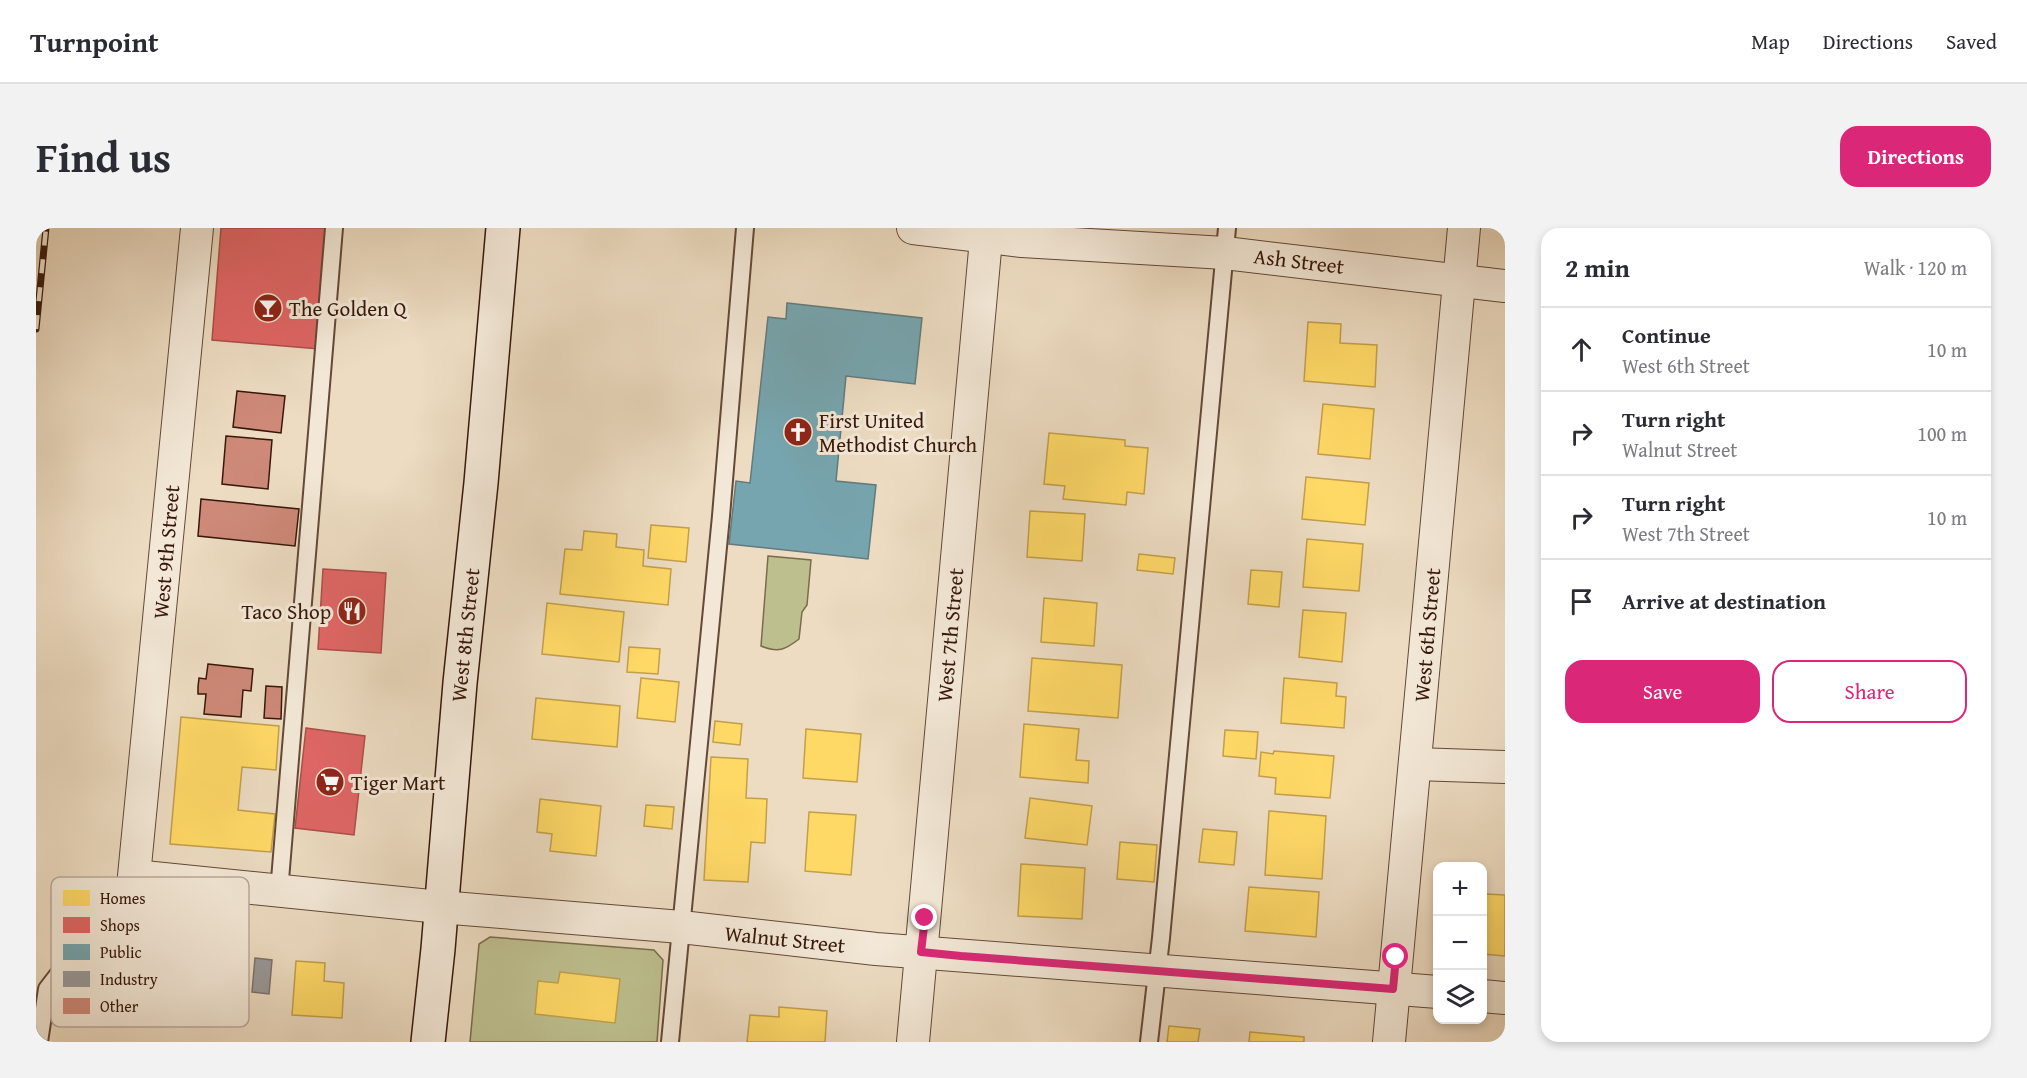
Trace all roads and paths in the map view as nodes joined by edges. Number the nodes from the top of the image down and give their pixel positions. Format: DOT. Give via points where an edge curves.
graph roads {
  1 [pos="197,228"];
  2 [pos="334,228"];
  3 [pos="503,228"];
  4 [pos="745,228"];
  5 [pos="913,228"];
  6 [pos="1464,228"];
  7 [pos="987,233"];
  8 [pos="1226,240"];
  9 [pos="1460,281"];
  10 [pos="1505,286"];
  11 [pos="1415,764"];
  12 [pos="1505,767"];
  13 [pos="134,876"];
  14 [pos="143,877"];
  15 [pos="249,889"];
  16 [pos="279,892"];
  17 [pos="440,907"];
  18 [pos="681,927"];
  19 [pos="921,952"];
  20 [pos="1156,970"];
  21 [pos="51,984"];
  22 [pos="1393,989"];
  23 [pos="1433,992"];
  24 [pos="1487,996"];
  25 [pos="1505,998"];
  26 [pos="39,1042"];
  27 [pos="428,1042"];
  28 [pos="670,1042"];
  29 [pos="913,1042"];
  30 [pos="1149,1042"];
  31 [pos="1389,1042"];
  1 -- 13 [label="street, West 9th Street"];
  2 -- 16 [label="lane"];
  3 -- 17 [label="main road, West 8th Street"];
  4 -- 18 [label="lane"];
  5 -- 7 [label="street, Ash Street"];
  6 -- 9 [label="street, West 6th Street"];
  7 -- 8 [label="street, Ash Street"];
  7 -- 19 [label="street, West 7th Street"];
  8 -- 9 [label="street, Ash Street"];
  8 -- 20 [label="lane"];
  9 -- 10 [label="street, Ash Street"];
  9 -- 11 [label="street, West 6th Street"];
  11 -- 12 [label="street"];
  11 -- 22 [label="street, West 6th Street"];
  13 -- 14 [label="street, Walnut Street"];
  15 -- 16 [label="street, Walnut Street"];
  16 -- 17 [label="street, Walnut Street"];
  17 -- 18 [label="street, Walnut Street"];
  17 -- 27 [label="main road, West 8th Street"];
  18 -- 19 [label="street, Walnut Street"];
  18 -- 28 [label="lane"];
  19 -- 20 [label="street, Walnut Street"];
  19 -- 29 [label="street, West 7th Street"];
  20 -- 22 [label="street, Walnut Street"];
  20 -- 30 [label="lane"];
  21 -- 26 [label="lane"];
  22 -- 23 [label="street, Walnut Street"];
  22 -- 31 [label="street, West 6th Street"];
  24 -- 25 [label="street"];
}
